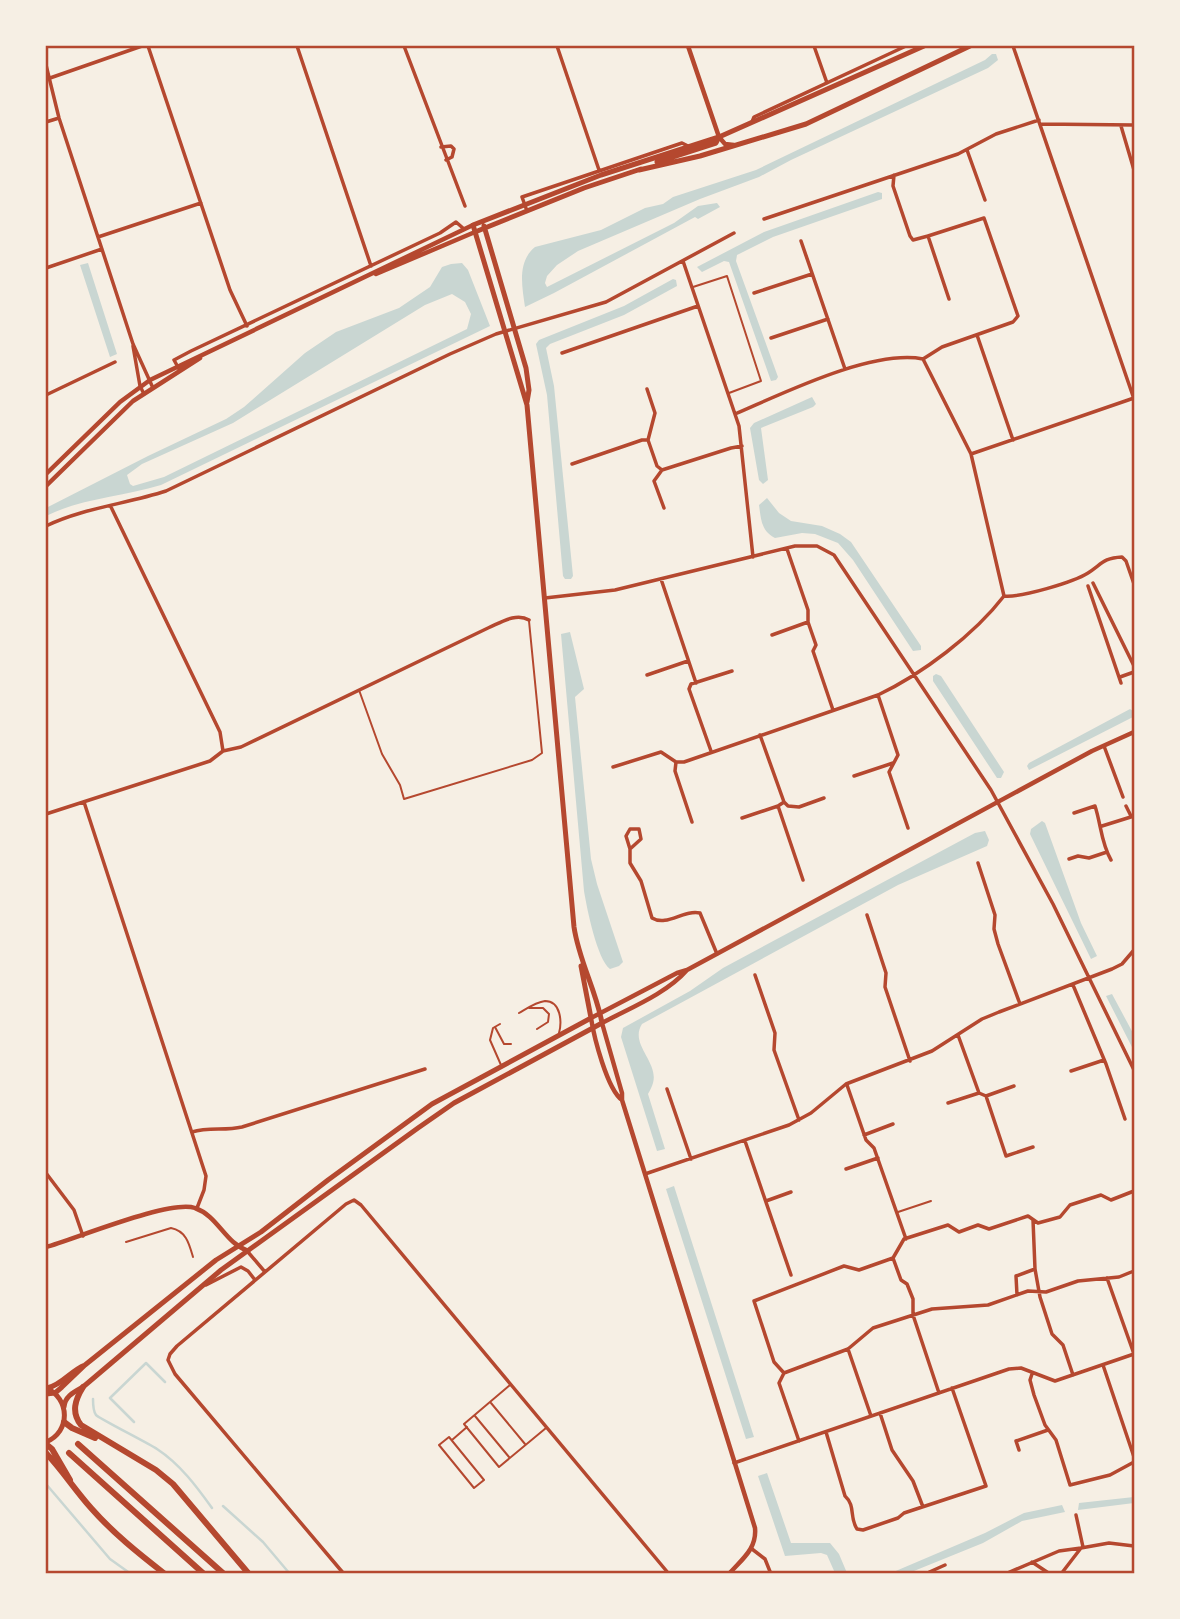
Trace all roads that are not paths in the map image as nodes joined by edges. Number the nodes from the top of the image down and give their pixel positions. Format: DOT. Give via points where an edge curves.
graph roads {
  1 [pos="142,46"];
  2 [pos="148,46"];
  3 [pos="297,46"];
  4 [pos="404,46"];
  5 [pos="557,46"];
  6 [pos="688,46"];
  7 [pos="814,46"];
  8 [pos="906,46"];
  9 [pos="924,46"];
  10 [pos="970,46"];
  11 [pos="1013,46"];
  12 [pos="46,65"];
  13 [pos="50,78"];
  14 [pos="827,83"];
  15 [pos="59,118"];
  16 [pos="46,122"];
  17 [pos="1039,122"];
  18 [pos="751,124"];
  19 [pos="1121,125"];
  20 [pos="1135,125"];
  21 [pos="719,137"];
  22 [pos="736,146"];
  23 [pos="441,147"];
  24 [pos="691,149"];
  25 [pos="967,149"];
  26 [pos="446,160"];
  27 [pos="599,170"];
  28 [pos="639,170"];
  29 [pos="1135,170"];
  30 [pos="894,175"];
  31 [pos="985,200"];
  32 [pos="201,204"];
  33 [pos="525,204"];
  34 [pos="465,206"];
  35 [pos="527,211"];
  36 [pos="764,219"];
  37 [pos="482,221"];
  38 [pos="473,225"];
  39 [pos="484,228"];
  40 [pos="464,229"];
  41 [pos="475,232"];
  42 [pos="734,233"];
  43 [pos="928,236"];
  44 [pos="98,237"];
  45 [pos="801,241"];
  46 [pos="102,249"];
  47 [pos="683,261"];
  48 [pos="371,266"];
  49 [pos="46,268"];
  50 [pos="812,274"];
  51 [pos="363,279"];
  52 [pos="692,288"];
  53 [pos="754,293"];
  54 [pos="949,299"];
  55 [pos="698,306"];
  56 [pos="828,319"];
  57 [pos="247,326"];
  58 [pos="511,330"];
  59 [pos="977,335"];
  60 [pos="771,338"];
  61 [pos="133,344"];
  62 [pos="562,352"];
  63 [pos="923,359"];
  64 [pos="115,362"];
  65 [pos="179,368"];
  66 [pos="845,369"];
  67 [pos="150,380"];
  68 [pos="1132,383"];
  69 [pos="140,386"];
  70 [pos="154,388"];
  71 [pos="647,389"];
  72 [pos="728,393"];
  73 [pos="144,394"];
  74 [pos="46,395"];
  75 [pos="1134,399"];
  76 [pos="735,414"];
  77 [pos="648,440"];
  78 [pos="1013,440"];
  79 [pos="742,446"];
  80 [pos="971,454"];
  81 [pos="572,464"];
  82 [pos="662,470"];
  83 [pos="46,474"];
  84 [pos="46,486"];
  85 [pos="111,507"];
  86 [pos="664,509"];
  87 [pos="46,526"];
  88 [pos="786,548"];
  89 [pos="753,557"];
  90 [pos="661,579"];
  91 [pos="1093,583"];
  92 [pos="1135,584"];
  93 [pos="1087,586"];
  94 [pos="1004,596"];
  95 [pos="1100,596"];
  96 [pos="545,598"];
  97 [pos="1092,599"];
  98 [pos="529,620"];
  99 [pos="808,622"];
  100 [pos="772,635"];
  101 [pos="689,661"];
  102 [pos="1135,666"];
  103 [pos="732,671"];
  104 [pos="1135,672"];
  105 [pos="914,673"];
  106 [pos="647,675"];
  107 [pos="694,684"];
  108 [pos="359,690"];
  109 [pos="878,695"];
  110 [pos="833,710"];
  111 [pos="1135,732"];
  112 [pos="760,735"];
  113 [pos="1104,746"];
  114 [pos="223,751"];
  115 [pos="711,752"];
  116 [pos="676,762"];
  117 [pos="895,762"];
  118 [pos="613,767"];
  119 [pos="853,776"];
  120 [pos="1123,797"];
  121 [pos="824,798"];
  122 [pos="83,802"];
  123 [pos="784,802"];
  124 [pos="998,802"];
  125 [pos="778,806"];
  126 [pos="1126,806"];
  127 [pos="1074,813"];
  128 [pos="46,814"];
  129 [pos="1133,816"];
  130 [pos="742,818"];
  131 [pos="692,822"];
  132 [pos="1102,826"];
  133 [pos="908,828"];
  134 [pos="630,849"];
  135 [pos="1107,852"];
  136 [pos="1069,859"];
  137 [pos="1111,860"];
  138 [pos="978,863"];
  139 [pos="803,880"];
  140 [pos="867,915"];
  141 [pos="1135,950"];
  142 [pos="717,954"];
  143 [pos="581,963"];
  144 [pos="687,970"];
  145 [pos="755,975"];
  146 [pos="1090,978"];
  147 [pos="1073,985"];
  148 [pos="1020,1004"];
  149 [pos="528,1008"];
  150 [pos="519,1013"];
  151 [pos="600,1013"];
  152 [pos="591,1018"];
  153 [pos="602,1023"];
  154 [pos="500,1024"];
  155 [pos="495,1027"];
  156 [pos="592,1028"];
  157 [pos="537,1029"];
  158 [pos="559,1035"];
  159 [pos="958,1035"];
  160 [pos="511,1044"];
  161 [pos="1104,1060"];
  162 [pos="910,1061"];
  163 [pos="501,1066"];
  164 [pos="425,1069"];
  165 [pos="1135,1070"];
  166 [pos="1071,1071"];
  167 [pos="846,1084"];
  168 [pos="1014,1086"];
  169 [pos="667,1089"];
  170 [pos="978,1093"];
  171 [pos="986,1096"];
  172 [pos="622,1100"];
  173 [pos="948,1104"];
  174 [pos="1125,1119"];
  175 [pos="799,1120"];
  176 [pos="893,1125"];
  177 [pos="192,1132"];
  178 [pos="864,1135"];
  179 [pos="745,1140"];
  180 [pos="1033,1147"];
  181 [pos="878,1158"];
  182 [pos="691,1159"];
  183 [pos="846,1169"];
  184 [pos="46,1173"];
  185 [pos="645,1174"];
  186 [pos="1135,1191"];
  187 [pos="791,1192"];
  188 [pos="766,1201"];
  189 [pos="931,1201"];
  190 [pos="197,1208"];
  191 [pos="897,1212"];
  192 [pos="1033,1220"];
  193 [pos="83,1236"];
  194 [pos="906,1239"];
  195 [pos="126,1242"];
  196 [pos="46,1247"];
  197 [pos="236,1247"];
  198 [pos="248,1252"];
  199 [pos="192,1256"];
  200 [pos="893,1258"];
  201 [pos="237,1259"];
  202 [pos="1035,1269"];
  203 [pos="1135,1271"];
  204 [pos="265,1272"];
  205 [pos="791,1275"];
  206 [pos="1108,1278"];
  207 [pos="256,1280"];
  208 [pos="204,1285"];
  209 [pos="1039,1292"];
  210 [pos="1017,1295"];
  211 [pos="913,1315"];
  212 [pos="848,1349"];
  213 [pos="1134,1354"];
  214 [pos="85,1365"];
  215 [pos="1103,1365"];
  216 [pos="785,1373"];
  217 [pos="1032,1374"];
  218 [pos="1073,1375"];
  219 [pos="512,1384"];
  220 [pos="83,1387"];
  221 [pos="952,1388"];
  222 [pos="46,1390"];
  223 [pos="55,1393"];
  224 [pos="939,1393"];
  225 [pos="490,1402"];
  226 [pos="64,1407"];
  227 [pos="880,1413"];
  228 [pos="474,1415"];
  229 [pos="871,1416"];
  230 [pos="64,1422"];
  231 [pos="467,1427"];
  232 [pos="547,1427"];
  233 [pos="1048,1430"];
  234 [pos="826,1432"];
  235 [pos="103,1440"];
  236 [pos="451,1440"];
  237 [pos="799,1441"];
  238 [pos="46,1443"];
  239 [pos="78,1444"];
  240 [pos="526,1445"];
  241 [pos="1019,1450"];
  242 [pos="46,1453"];
  243 [pos="69,1453"];
  244 [pos="1135,1457"];
  245 [pos="510,1458"];
  246 [pos="1135,1462"];
  247 [pos="734,1463"];
  248 [pos="72,1485"];
  249 [pos="923,1507"];
  250 [pos="1076,1515"];
  251 [pos="1135,1546"];
  252 [pos="1082,1547"];
  253 [pos="752,1549"];
  254 [pos="1032,1562"];
  255 [pos="945,1565"];
  256 [pos="165,1573"];
  257 [pos="204,1573"];
  258 [pos="224,1573"];
  259 [pos="249,1573"];
  260 [pos="344,1573"];
  261 [pos="669,1573"];
  262 [pos="729,1573"];
  263 [pos="771,1573"];
  264 [pos="925,1573"];
  265 [pos="1005,1573"];
  266 [pos="1050,1573"];
  267 [pos="1061,1573"];
  1 -- 13 [label="street"];
  2 -- 32 [label="street"];
  3 -- 48 [label="street"];
  4 -- 23 [label="street"];
  5 -- 27 [label="street"];
  6 -- 21 [label="street"];
  7 -- 14 [label="street"];
  8 -- 14 [label="street"];
  9 -- 18 [label="main road"];
  10 -- 22 [label="main road" via="806,124"];
  11 -- 17 [label="street"];
  12 -- 13 [label="street"];
  13 -- 15 [label="street"];
  14 -- 18 [label="street" via="754,117"];
  15 -- 16 [label="street"];
  15 -- 44 [label="street"];
  17 -- 19 [label="street"];
  17 -- 25 [label="street" via="996,134"];
  17 -- 68 [label="street"];
  18 -- 21 [label="main road"];
  19 -- 20 [label="street"];
  19 -- 29 [label="street"];
  21 -- 22 [label="street"];
  21 -- 24 [label="main road"];
  22 -- 28 [label="main road"];
  23 -- 26 [label="street"];
  23 -- 26 [label="street" via="454,149"];
  24 -- 27 [label="street" via="682,143"];
  24 -- 28 [label="main road"];
  24 -- 33 [label="main road" via="601,175"];
  25 -- 30 [label="street"];
  25 -- 31 [label="street"];
  26 -- 34 [label="street"];
  27 -- 33 [label="street" via="522,197"];
  28 -- 35 [label="main road"];
  30 -- 36 [label="street"];
  30 -- 43 [label="street" via="892,186 913,240"];
  32 -- 44 [label="street"];
  32 -- 57 [label="street"];
  33 -- 35 [label="street"];
  33 -- 37 [label="main road"];
  35 -- 39 [label="main road"];
  37 -- 38 [label="main road"];
  37 -- 39 [label="main road"];
  38 -- 40 [label="street"];
  38 -- 41 [label="main road"];
  39 -- 41 [label="main road"];
  39 -- 58 [label="main road"];
  40 -- 48 [label="street" via="457,222"];
  40 -- 51 [label="street"];
  41 -- 51 [label="street"];
  41 -- 58 [label="main road"];
  42 -- 47 [label="street"];
  43 -- 54 [label="street"];
  43 -- 59 [label="street" via="984,218 1018,319"];
  44 -- 46 [label="street"];
  45 -- 50 [label="street"];
  46 -- 49 [label="street"];
  46 -- 61 [label="street"];
  47 -- 52 [label="street"];
  47 -- 58 [label="street" via="606,302"];
  48 -- 57 [label="street"];
  50 -- 53 [label="street"];
  50 -- 56 [label="street"];
  51 -- 65 [label="street"];
  52 -- 55 [label="street"];
  52 -- 72 [label="lane" via="727,276 761,381"];
  55 -- 62 [label="street"];
  55 -- 72 [label="street"];
  56 -- 60 [label="street"];
  56 -- 66 [label="street"];
  57 -- 65 [label="street" via="174,360"];
  58 -- 85 [label="street" via="450,354 166,491"];
  58 -- 96 [label="main road" via="529,390"];
  59 -- 63 [label="street"];
  59 -- 78 [label="street"];
  61 -- 67 [label="street"];
  61 -- 69 [label="street"];
  63 -- 66 [label="street" via="908,357"];
  63 -- 80 [label="street"];
  64 -- 74 [label="street"];
  65 -- 67 [label="street"];
  65 -- 70 [label="street"];
  66 -- 76 [label="street"];
  67 -- 69 [label="street"];
  67 -- 70 [label="street"];
  68 -- 75 [label="street"];
  69 -- 73 [label="street"];
  69 -- 83 [label="street"];
  70 -- 73 [label="street"];
  71 -- 77 [label="street" via="655,413"];
  72 -- 76 [label="street"];
  73 -- 84 [label="street"];
  75 -- 78 [label="street"];
  76 -- 79 [label="street"];
  77 -- 81 [label="street"];
  77 -- 82 [label="street"];
  78 -- 80 [label="street"];
  79 -- 82 [label="street"];
  79 -- 89 [label="street"];
  80 -- 94 [label="street"];
  82 -- 86 [label="street" via="654,481"];
  85 -- 87 [label="street" via="74,514"];
  85 -- 114 [label="street" via="220,733"];
  88 -- 89 [label="street"];
  88 -- 99 [label="street"];
  88 -- 105 [label="street" via="808,544 838,559"];
  89 -- 90 [label="street"];
  90 -- 96 [label="street" via="606,592"];
  90 -- 101 [label="street"];
  91 -- 95 [label="street"];
  92 -- 94 [label="street" via="1126,561 1116,557 1100,562 1086,574 1019,597"];
  93 -- 97 [label="street"];
  94 -- 105 [label="street" via="953,647"];
  95 -- 97 [label="street"];
  95 -- 102 [label="street"];
  96 -- 143 [label="main road"];
  97 -- 104 [label="street" via="1121,680"];
  98 -- 108 [label="street" via="513,617"];
  98 -- 108 [label="lane" via="542,753 532,760 404,799"];
  99 -- 100 [label="street"];
  99 -- 110 [label="street"];
  101 -- 106 [label="street"];
  101 -- 107 [label="street"];
  103 -- 107 [label="street"];
  105 -- 109 [label="street"];
  105 -- 124 [label="street"];
  107 -- 115 [label="street" via="689,689"];
  108 -- 114 [label="street" via="242,747"];
  109 -- 110 [label="street"];
  109 -- 117 [label="street" via="898,755"];
  110 -- 112 [label="street"];
  111 -- 113 [label="street"];
  112 -- 115 [label="street"];
  112 -- 123 [label="street"];
  113 -- 120 [label="street"];
  113 -- 124 [label="street"];
  114 -- 122 [label="street" via="210,761"];
  115 -- 116 [label="street"];
  116 -- 118 [label="street" via="661,751"];
  116 -- 131 [label="street"];
  117 -- 119 [label="street"];
  117 -- 133 [label="street" via="889,772"];
  121 -- 123 [label="street" via="799,807"];
  122 -- 128 [label="street"];
  122 -- 177 [label="street"];
  123 -- 125 [label="street"];
  124 -- 142 [label="street"];
  124 -- 146 [label="street"];
  125 -- 130 [label="street"];
  125 -- 139 [label="street"];
  126 -- 129 [label="street"];
  127 -- 132 [label="street" via="1094,806"];
  129 -- 132 [label="street"];
  132 -- 135 [label="street"];
  134 -- 134 [label="street" via="627,832 639,829 641,839"];
  134 -- 142 [label="street" via="630,863 641,881 652,918 663,921 699,913"];
  135 -- 136 [label="street"];
  135 -- 137 [label="street"];
  138 -- 148 [label="street" via="995,915 996,937"];
  140 -- 162 [label="street"];
  141 -- 146 [label="street" via="1122,964"];
  142 -- 144 [label="street"];
  143 -- 151 [label="main road"];
  143 -- 152 [label="main road"];
  144 -- 151 [label="street"];
  144 -- 153 [label="street" via="681,978"];
  145 -- 175 [label="street"];
  146 -- 147 [label="street"];
  146 -- 165 [label="street"];
  147 -- 148 [label="street"];
  147 -- 161 [label="street"];
  148 -- 159 [label="street" via="982,1019"];
  149 -- 150 [label="lane"];
  149 -- 157 [label="lane" via="543,1008 550,1014"];
  149 -- 158 [label="lane" via="546,1001 556,1007 561,1020"];
  151 -- 152 [label="street"];
  151 -- 153 [label="main road"];
  152 -- 156 [label="street"];
  152 -- 158 [label="main road"];
  153 -- 156 [label="main road"];
  153 -- 172 [label="street"];
  154 -- 155 [label="lane"];
  155 -- 160 [label="lane" via="502,1042"];
  155 -- 163 [label="lane" via="490,1040"];
  156 -- 172 [label="street" via="616,1096"];
  156 -- 198 [label="main road" via="454,1103"];
  158 -- 163 [label="main road"];
  159 -- 162 [label="street"];
  159 -- 170 [label="street"];
  161 -- 166 [label="street"];
  161 -- 174 [label="street"];
  162 -- 167 [label="street"];
  163 -- 197 [label="main road" via="432,1104"];
  164 -- 177 [label="street" via="242,1128"];
  167 -- 175 [label="street"];
  167 -- 178 [label="street"];
  168 -- 171 [label="street"];
  169 -- 182 [label="street"];
  170 -- 171 [label="street"];
  170 -- 173 [label="street"];
  171 -- 180 [label="street" via="1006,1156"];
  172 -- 185 [label="street"];
  175 -- 179 [label="street"];
  176 -- 178 [label="street"];
  177 -- 190 [label="street" via="206,1176"];
  178 -- 181 [label="street"];
  179 -- 182 [label="street"];
  179 -- 188 [label="street"];
  181 -- 183 [label="street"];
  181 -- 191 [label="street"];
  182 -- 185 [label="street"];
  184 -- 193 [label="street" via="74,1210"];
  185 -- 247 [label="street"];
  186 -- 192 [label="street" via="1111,1200 1101,1195 1070,1205 1060,1217 1038,1223"];
  187 -- 188 [label="street"];
  188 -- 205 [label="street"];
  189 -- 191 [label="lane"];
  190 -- 193 [label="street" via="170,1208"];
  190 -- 197 [label="street"];
  191 -- 194 [label="street"];
  192 -- 194 [label="street" via="1028,1216 989,1229 978,1225 959,1232 947,1225"];
  192 -- 202 [label="street"];
  193 -- 196 [label="street"];
  194 -- 200 [label="street"];
  195 -- 199 [label="lane" via="176,1229 186,1237"];
  197 -- 198 [label="street"];
  197 -- 201 [label="street"];
  197 -- 214 [label="main road"];
  198 -- 201 [label="main road"];
  198 -- 204 [label="street"];
  200 -- 211 [label="street" via="913,1299"];
  200 -- 216 [label="street" via="859,1270 844,1266 754,1301 774,1362"];
  201 -- 208 [label="main road"];
  202 -- 209 [label="street"];
  202 -- 210 [label="street" via="1016,1276"];
  203 -- 206 [label="street"];
  204 -- 207 [label="street"];
  204 -- 219 [label="street" via="354,1200"];
  206 -- 209 [label="street"];
  206 -- 213 [label="street"];
  207 -- 208 [label="street" via="241,1267"];
  207 -- 260 [label="street" via="170,1353 170,1366"];
  208 -- 220 [label="main road"];
  209 -- 210 [label="street"];
  209 -- 218 [label="street" via="1052,1334 1063,1345"];
  210 -- 211 [label="street" via="988,1305"];
  211 -- 212 [label="street" via="873,1328"];
  211 -- 224 [label="street"];
  212 -- 216 [label="street"];
  212 -- 229 [label="street"];
  213 -- 215 [label="street"];
  214 -- 222 [label="main road"];
  214 -- 223 [label="main road"];
  215 -- 218 [label="street"];
  215 -- 244 [label="street"];
  216 -- 237 [label="street" via="779,1383"];
  217 -- 218 [label="street" via="1055,1381"];
  217 -- 221 [label="street" via="1021,1368 1009,1369"];
  217 -- 233 [label="street" via="1034,1395"];
  219 -- 225 [label="lane"];
  219 -- 232 [label="street"];
  220 -- 226 [label="main road" via="65,1400"];
  220 -- 235 [label="highway" via="75,1404 77,1419"];
  221 -- 224 [label="street"];
  221 -- 249 [label="street" via="986,1486"];
  222 -- 223 [label="main road"];
  223 -- 226 [label="main road"];
  224 -- 227 [label="street"];
  225 -- 228 [label="lane"];
  225 -- 240 [label="lane"];
  226 -- 230 [label="main road"];
  227 -- 229 [label="street"];
  227 -- 249 [label="street" via="892,1450 913,1481"];
  228 -- 231 [label="lane" via="464,1424"];
  228 -- 245 [label="lane"];
  229 -- 234 [label="street"];
  230 -- 235 [label="highway"];
  230 -- 238 [label="main road"];
  231 -- 236 [label="lane"];
  231 -- 245 [label="lane" via="499,1466"];
  232 -- 240 [label="lane"];
  232 -- 261 [label="street"];
  233 -- 241 [label="street" via="1016,1441"];
  233 -- 246 [label="street" via="1056,1440 1070,1485 1110,1475"];
  234 -- 237 [label="street"];
  234 -- 249 [label="street" via="857,1529"];
  235 -- 259 [label="highway" via="173,1484"];
  236 -- 236 [label="lane" via="449,1437 439,1445 474,1488 484,1480"];
  237 -- 247 [label="street"];
  238 -- 248 [label="highway"];
  239 -- 258 [label="highway"];
  240 -- 245 [label="lane"];
  242 -- 248 [label="highway"];
  243 -- 257 [label="highway"];
  247 -- 253 [label="street" via="755,1528"];
  248 -- 256 [label="highway" via="129,1546"];
  250 -- 252 [label="street"];
  251 -- 252 [label="street"];
  252 -- 254 [label="street"];
  252 -- 267 [label="street"];
  253 -- 262 [label="street"];
  253 -- 263 [label="street" via="765,1559"];
  254 -- 265 [label="street"];
  254 -- 266 [label="street"];
  255 -- 264 [label="street"];
}
